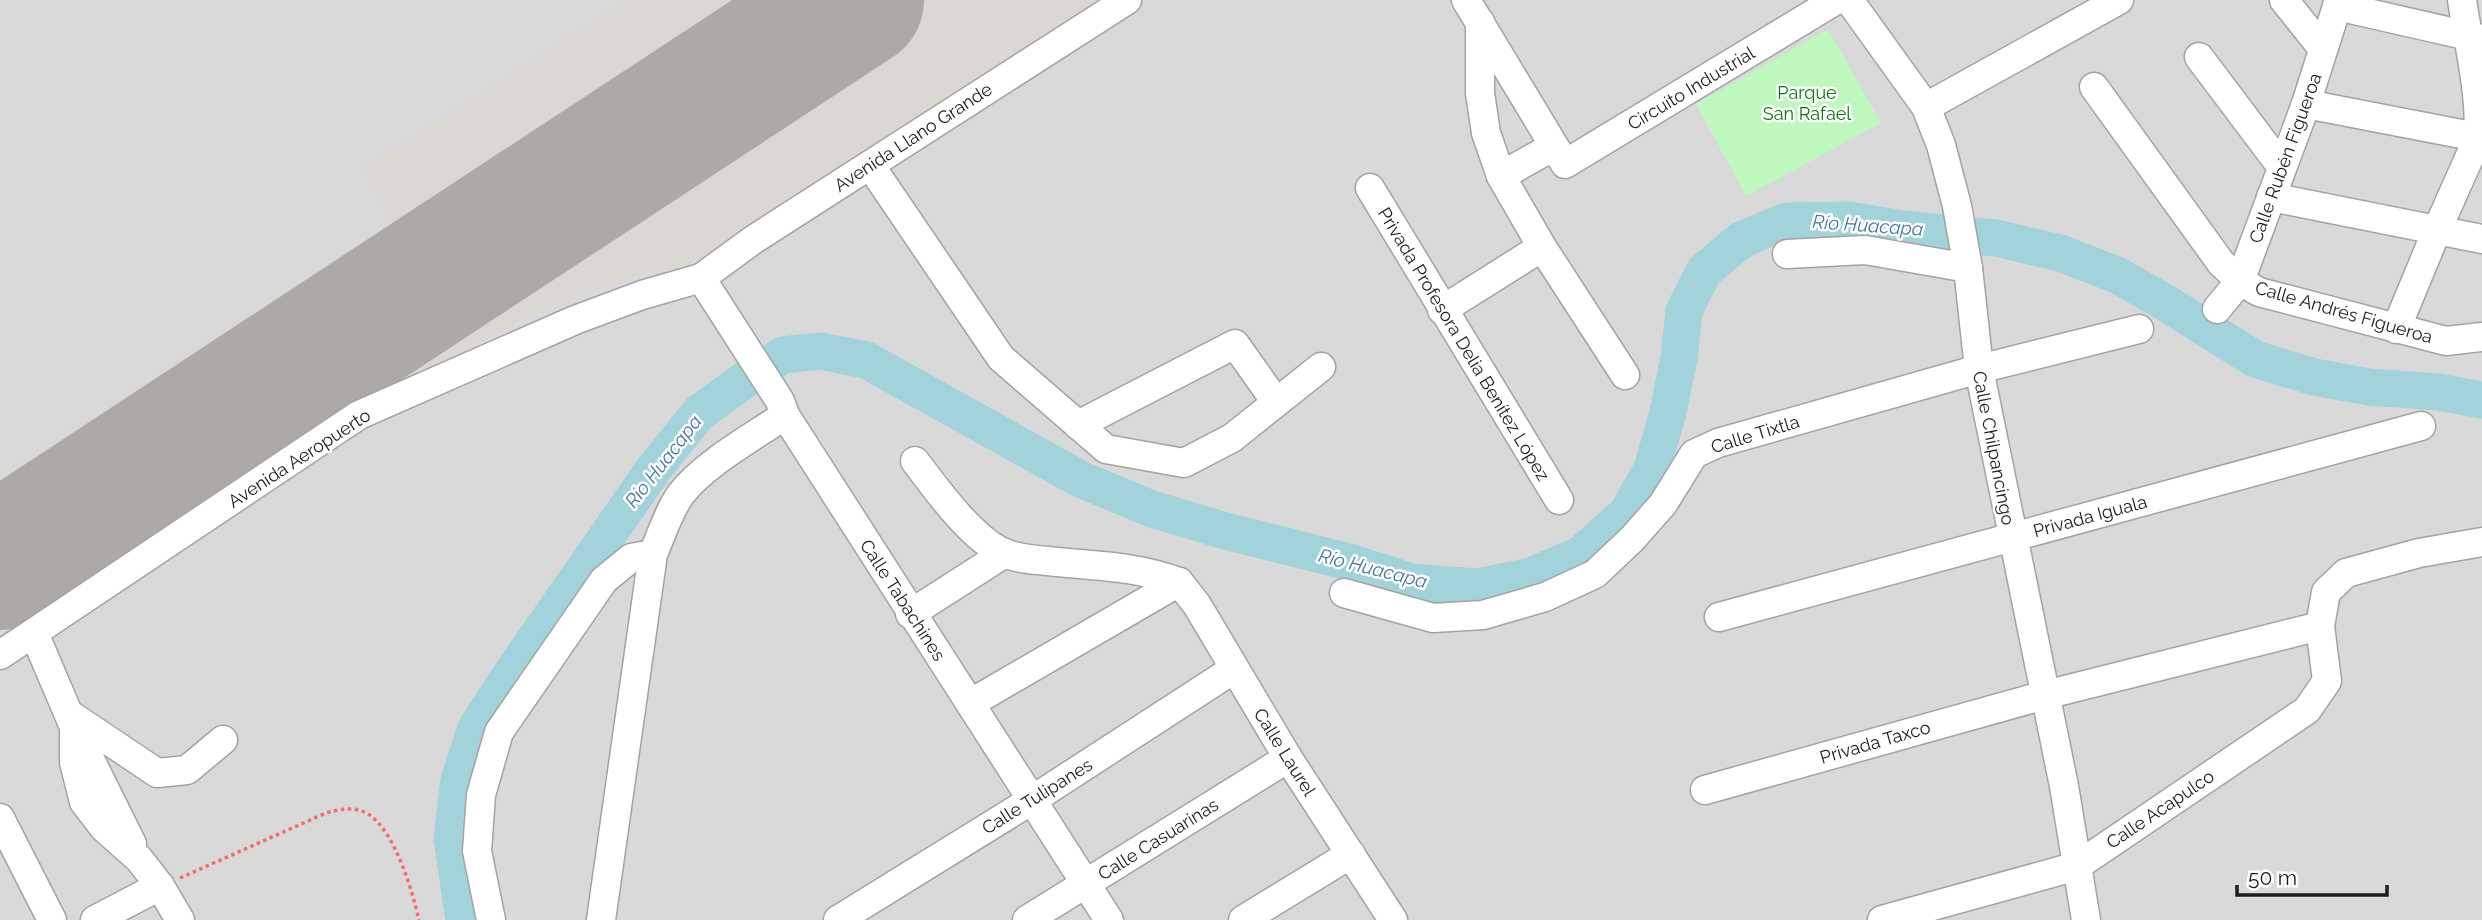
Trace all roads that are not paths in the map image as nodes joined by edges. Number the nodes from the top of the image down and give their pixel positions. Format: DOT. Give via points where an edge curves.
graph roads {
  1 [pos="1127,0"];
  2 [pos="2119,0"];
  3 [pos="2284,0"];
  4 [pos="2462,0"];
  5 [pos="1851,2"];
  6 [pos="2338,3"];
  7 [pos="1473,11"];
  8 [pos="2475,38"];
  9 [pos="2323,49"];
  10 [pos="2199,57"];
  11 [pos="2094,87"];
  12 [pos="2305,104"];
  13 [pos="1926,107"];
  14 [pos="2480,138"];
  15 [pos="1554,146"];
  16 [pos="870,165"];
  17 [pos="2281,166"];
  18 [pos="1501,176"];
  19 [pos="1370,188"];
  20 [pos="2271,197"];
  21 [pos="2437,230"];
  22 [pos="2482,239"];
  23 [pos="1542,247"];
  24 [pos="1787,254"];
  25 [pos="1968,268"];
  26 [pos="701,278"];
  27 [pos="2240,281"];
  28 [pos="2217,309"];
  29 [pos="1443,310"];
  30 [pos="2396,329"];
  31 [pos="2139,330"];
  32 [pos="2482,337"];
  33 [pos="1321,367"];
  34 [pos="1979,369"];
  35 [pos="1625,375"];
  36 [pos="1276,402"];
  37 [pos="783,408"];
  38 [pos="1079,425"];
  39 [pos="2421,426"];
  40 [pos="915,461"];
  41 [pos="1559,499"];
  42 [pos="2011,537"];
  43 [pos="2482,542"];
  44 [pos="1004,553"];
  45 [pos="653,554"];
  46 [pos="1179,582"];
  47 [pos="1343,593"];
  48 [pos="910,614"];
  49 [pos="1719,617"];
  50 [pos="2320,625"];
  51 [pos="34,633"];
  52 [pos="0,655"];
  53 [pos="1234,669"];
  54 [pos="2045,695"];
  55 [pos="971,703"];
  56 [pos="72,721"];
  57 [pos="223,740"];
  58 [pos="1289,758"];
  59 [pos="1705,790"];
  60 [pos="1032,800"];
  61 [pos="0,818"];
  62 [pos="1351,855"];
  63 [pos="2077,866"];
  64 [pos="1085,883"];
  65 [pos="160,886"];
  66 [pos="52,920"];
  67 [pos="95,920"];
  68 [pos="180,920"];
  69 [pos="491,920"];
  70 [pos="601,920"];
  71 [pos="838,920"];
  72 [pos="1027,920"];
  73 [pos="1109,920"];
  74 [pos="1243,920"];
  75 [pos="1393,920"];
  76 [pos="1882,920"];
  77 [pos="2086,920"];
  1 -- 16 [label="street, Avenida Llano Grande"];
  2 -- 13 [label="street"];
  3 -- 9 [label="street"];
  4 -- 8 [label="street"];
  5 -- 13 [label="street, Calle Chilpancingo"];
  5 -- 15 [label="street, Circuito Industrial" via="1565,164"];
  6 -- 8 [label="street"];
  6 -- 9 [label="street, Calle Rubén Figueroa"];
  7 -- 15 [label="street"];
  7 -- 18 [label="street" via="1486,133"];
  8 -- 14 [label="street"];
  9 -- 12 [label="street, Calle Rubén Figueroa"];
  10 -- 17 [label="street"];
  11 -- 27 [label="street, Calle Andrés Figueroa" via="2221,262"];
  12 -- 14 [label="street"];
  12 -- 17 [label="street, Calle Rubén Figueroa"];
  13 -- 25 [label="street, Calle Chilpancingo" via="1957,206"];
  14 -- 21 [label="street"];
  15 -- 18 [label="street"];
  16 -- 26 [label="street, Avenida Llano Grande"];
  16 -- 38 [label="street" via="1001,358"];
  17 -- 20 [label="street, Calle Rubén Figueroa"];
  18 -- 23 [label="street"];
  19 -- 29 [label="street, Privada Profesora Delia Benítez López"];
  20 -- 21 [label="street"];
  20 -- 27 [label="street, Calle Rubén Figueroa"];
  21 -- 22 [label="street"];
  21 -- 30 [label="street"];
  23 -- 29 [label="street"];
  23 -- 35 [label="street"];
  24 -- 25 [label="street" via="1865,250"];
  25 -- 34 [label="street, Calle Chilpancingo"];
  26 -- 37 [label="street, Calle Tabachines"];
  26 -- 51 [label="street, Avenida Aeropuerto" via="575,320 359,415"];
  27 -- 28 [label="street, Calle Rubén Figueroa"];
  27 -- 30 [label="street, Calle Andrés Figueroa" via="2259,292"];
  29 -- 41 [label="street, Privada Profesora Delia Benítez López"];
  30 -- 32 [label="street, Calle Andrés Figueroa" via="2446,341"];
  31 -- 34 [label="street, Calle Tixtla"];
  33 -- 36 [label="street"];
  34 -- 42 [label="street, Calle Chilpancingo"];
  34 -- 47 [label="street, Calle Tixtla" via="1717,443 1694,454 1663,504 1632,540 1595,575 1545,597 1483,615 1433,618"];
  36 -- 38 [label="street" via="1232,438 1184,463 1106,449"];
  36 -- 38 [label="street" via="1236,344"];
  37 -- 45 [label="street" via="696,477 670,512"];
  37 -- 48 [label="street, Calle Tabachines"];
  39 -- 42 [label="street, Privada Iguala"];
  40 -- 44 [label="street" via="948,504"];
  42 -- 49 [label="street, Privada Iguala"];
  42 -- 54 [label="street, Calle Chilpancingo"];
  43 -- 50 [label="street, Calle Acapulco" via="2346,573 2326,592"];
  44 -- 46 [label="street" via="1152,572"];
  44 -- 48 [label="street"];
  45 -- 69 [label="street" via="631,558 604,580 499,732 481,794 477,851"];
  45 -- 70 [label="street"];
  46 -- 53 [label="street, Calle Laurel"];
  46 -- 55 [label="street"];
  48 -- 55 [label="street, Calle Tabachines"];
  50 -- 54 [label="street, Privada Taxco"];
  50 -- 63 [label="street, Calle Acapulco" via="2327,681 2307,710"];
  51 -- 52 [label="street, Avenida Aeropuerto"];
  51 -- 56 [label="street"];
  53 -- 58 [label="street, Calle Laurel"];
  53 -- 60 [label="street, Calle Tulipanes"];
  54 -- 59 [label="street, Privada Taxco"];
  54 -- 63 [label="street, Calle Chilpancingo"];
  55 -- 60 [label="street, Calle Tabachines"];
  56 -- 57 [label="street" via="157,774 187,770"];
  56 -- 65 [label="street" via="74,762 84,802"];
  58 -- 62 [label="street, Calle Laurel"];
  58 -- 64 [label="street, Calle Casuarinas"];
  60 -- 64 [label="street, Calle Tabachines"];
  60 -- 71 [label="street, Calle Tulipanes"];
  61 -- 66 [label="street"];
  62 -- 74 [label="street"];
  62 -- 75 [label="street, Calle Laurel"];
  63 -- 76 [label="street, Calle Acapulco"];
  63 -- 77 [label="street, Calle Chilpancingo"];
  64 -- 72 [label="street, Calle Casuarinas"];
  64 -- 73 [label="street, Calle Tabachines"];
  65 -- 67 [label="street"];
  65 -- 68 [label="street"];
}
